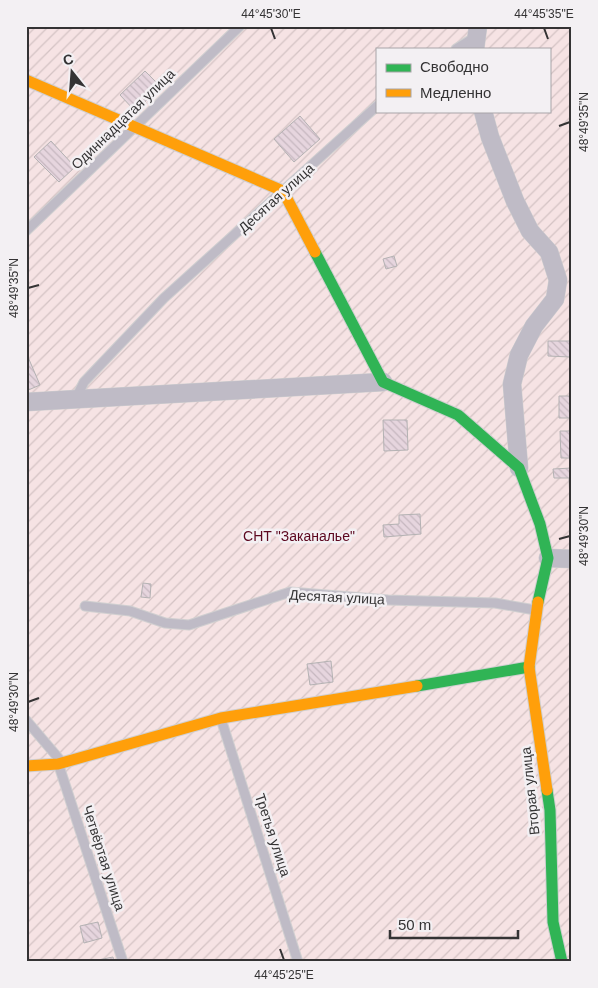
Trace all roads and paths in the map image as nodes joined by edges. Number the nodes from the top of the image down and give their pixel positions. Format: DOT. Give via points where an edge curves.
graph roads {
  1 [pos="240,26"];
  2 [pos="478,35"];
  3 [pos="458,48"];
  4 [pos="26,80"];
  5 [pos="376,107"];
  6 [pos="483,112"];
  7 [pos="134,127"];
  8 [pos="283,191"];
  9 [pos="26,231"];
  10 [pos="383,382"];
  11 [pos="75,400"];
  12 [pos="26,402"];
  13 [pos="519,468"];
  14 [pos="548,558"];
  15 [pos="572,559"];
  16 [pos="85,606"];
  17 [pos="536,610"];
  18 [pos="529,667"];
  19 [pos="221,718"];
  20 [pos="26,720"];
  21 [pos="60,763"];
  22 [pos="26,766"];
  23 [pos="122,962"];
  24 [pos="298,962"];
  25 [pos="562,962"];
  1 -- 7 [label="lane, Одиннадцатая улица"];
  2 -- 3 [label="lane"];
  4 -- 7 [label="street"];
  5 -- 8 [label="lane, Десятая улица"];
  6 -- 13 [label="street" via="515,201 530,231 548,252 558,280 555,299 534,326 519,355 512,384"];
  7 -- 8 [label="street"];
  7 -- 9 [label="lane, Одиннадцатая улица"];
  8 -- 10 [label="street"];
  8 -- 11 [label="lane, Десятая улица" via="164,298 84,382"];
  10 -- 11 [label="street"];
  10 -- 13 [label="street" via="458,415"];
  11 -- 12 [label="street"];
  13 -- 14 [label="street" via="540,524"];
  14 -- 15 [label="street"];
  14 -- 17 [label="street, Вторая улица"];
  16 -- 17 [label="lane, Десятая улица" via="130,610 165,623 189,625 290,592 388,600 495,603"];
  17 -- 18 [label="street, Вторая улица"];
  18 -- 19 [label="street"];
  18 -- 25 [label="street, Вторая улица" via="550,810 553,922"];
  19 -- 21 [label="street"];
  19 -- 24 [label="lane, Третья улица"];
  20 -- 21 [label="lane"];
  21 -- 22 [label="street"];
  21 -- 23 [label="lane, Четвёртая улица"];
}
